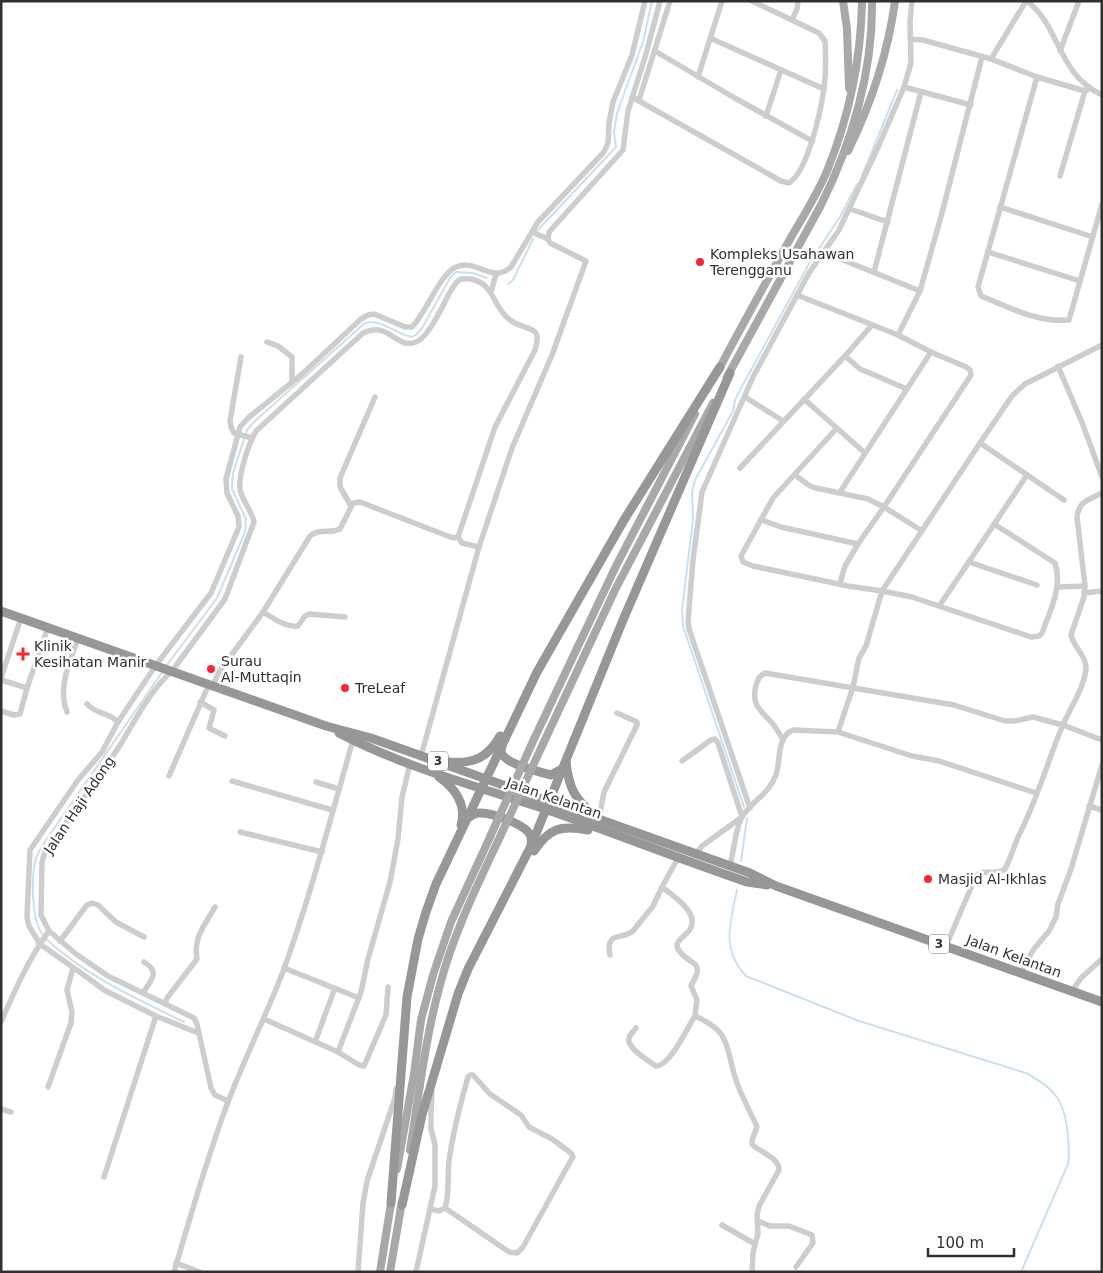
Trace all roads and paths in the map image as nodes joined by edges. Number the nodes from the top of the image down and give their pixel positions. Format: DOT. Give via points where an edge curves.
graph roads {
  1 [pos="644,1"];
  2 [pos="660,1"];
  3 [pos="670,1"];
  4 [pos="722,1"];
  5 [pos="752,1"];
  6 [pos="798,1"];
  7 [pos="842,1"];
  8 [pos="862,1"];
  9 [pos="872,1"];
  10 [pos="894,1"];
  11 [pos="912,1"];
  12 [pos="1026,1"];
  13 [pos="1079,1"];
  14 [pos="792,20"];
  15 [pos="710,38"];
  16 [pos="910,39"];
  17 [pos="655,51"];
  18 [pos="1060,51"];
  19 [pos="982,56"];
  20 [pos="991,59"];
  21 [pos="781,70"];
  22 [pos="698,77"];
  23 [pos="1037,77"];
  24 [pos="904,87"];
  25 [pos="824,89"];
  26 [pos="1087,90"];
  27 [pos="921,92"];
  28 [pos="1102,95"];
  29 [pos="632,97"];
  30 [pos="639,100"];
  31 [pos="849,103"];
  32 [pos="970,105"];
  33 [pos="766,116"];
  34 [pos="812,141"];
  35 [pos="1060,176"];
  36 [pos="827,192"];
  37 [pos="1102,204"];
  38 [pos="1000,207"];
  39 [pos="850,209"];
  40 [pos="888,222"];
  41 [pos="532,232"];
  42 [pos="1092,236"];
  43 [pos="548,239"];
  44 [pos="823,252"];
  45 [pos="988,252"];
  46 [pos="874,272"];
  47 [pos="496,274"];
  48 [pos="1080,281"];
  49 [pos="920,291"];
  50 [pos="491,292"];
  51 [pos="797,295"];
  52 [pos="872,325"];
  53 [pos="898,335"];
  54 [pos="267,342"];
  55 [pos="1102,345"];
  56 [pos="931,352"];
  57 [pos="845,356"];
  58 [pos="241,358"];
  59 [pos="1058,366"];
  60 [pos="720,367"];
  61 [pos="730,373"];
  62 [pos="292,382"];
  63 [pos="907,389"];
  64 [pos="375,397"];
  65 [pos="745,397"];
  66 [pos="804,399"];
  67 [pos="783,422"];
  68 [pos="837,428"];
  69 [pos="239,435"];
  70 [pos="250,438"];
  71 [pos="980,443"];
  72 [pos="865,453"];
  73 [pos="740,468"];
  74 [pos="795,475"];
  75 [pos="1027,475"];
  76 [pos="1102,477"];
  77 [pos="840,492"];
  78 [pos="1102,494"];
  79 [pos="1064,500"];
  80 [pos="351,506"];
  81 [pos="884,507"];
  82 [pos="762,520"];
  83 [pos="994,524"];
  84 [pos="922,531"];
  85 [pos="458,537"];
  86 [pos="858,544"];
  87 [pos="477,546"];
  88 [pos="969,562"];
  89 [pos="840,584"];
  90 [pos="1038,585"];
  91 [pos="1058,587"];
  92 [pos="1085,590"];
  93 [pos="882,591"];
  94 [pos="1102,591"];
  95 [pos="940,605"];
  96 [pos="1,611"];
  97 [pos="263,612"];
  98 [pos="345,617"];
  99 [pos="21,618"];
  100 [pos="48,628"];
  101 [pos="78,638"];
  102 [pos="164,668"];
  103 [pos="1,679"];
  104 [pos="211,684"];
  105 [pos="853,687"];
  106 [pos="27,688"];
  107 [pos="525,695"];
  108 [pos="200,702"];
  109 [pos="87,704"];
  110 [pos="1,711"];
  111 [pos="67,712"];
  112 [pos="617,713"];
  113 [pos="118,722"];
  114 [pos="1063,725"];
  115 [pos="326,726"];
  116 [pos="838,732"];
  117 [pos="225,736"];
  118 [pos="112,737"];
  119 [pos="782,739"];
  120 [pos="353,740"];
  121 [pos="1102,740"];
  122 [pos="120,742"];
  123 [pos="502,742"];
  124 [pos="421,756"];
  125 [pos="439,761"];
  126 [pos="682,761"];
  127 [pos="1102,765"];
  128 [pos="415,766"];
  129 [pos="564,766"];
  130 [pos="169,776"];
  131 [pos="487,778"];
  132 [pos="232,781"];
  133 [pos="316,782"];
  134 [pos="483,788"];
  135 [pos="339,789"];
  136 [pos="1036,793"];
  137 [pos="547,805"];
  138 [pos="1089,806"];
  139 [pos="750,808"];
  140 [pos="332,810"];
  141 [pos="1102,810"];
  142 [pos="742,817"];
  143 [pos="468,818"];
  144 [pos="599,818"];
  145 [pos="240,832"];
  146 [pos="613,834"];
  147 [pos="531,846"];
  148 [pos="322,852"];
  149 [pos="451,853"];
  150 [pos="696,854"];
  151 [pos="678,858"];
  152 [pos="730,866"];
  153 [pos="522,868"];
  154 [pos="776,886"];
  155 [pos="662,887"];
  156 [pos="215,907"];
  157 [pos="48,932"];
  158 [pos="144,937"];
  159 [pos="60,941"];
  160 [pos="40,942"];
  161 [pos="946,946"];
  162 [pos="610,955"];
  163 [pos="1102,959"];
  164 [pos="144,962"];
  165 [pos="73,968"];
  166 [pos="284,968"];
  167 [pos="1020,973"];
  168 [pos="388,987"];
  169 [pos="334,988"];
  170 [pos="1072,991"];
  171 [pos="144,993"];
  172 [pos="359,998"];
  173 [pos="1102,1002"];
  174 [pos="165,1004"];
  175 [pos="156,1016"];
  176 [pos="695,1016"];
  177 [pos="264,1019"];
  178 [pos="1,1022"];
  179 [pos="636,1028"];
  180 [pos="198,1033"];
  181 [pos="403,1037"];
  182 [pos="315,1042"];
  183 [pos="338,1052"];
  184 [pos="434,1075"];
  185 [pos="48,1087"];
  186 [pos="228,1102"];
  187 [pos="1,1109"];
  188 [pos="10,1112"];
  189 [pos="104,1177"];
  190 [pos="391,1203"];
  191 [pos="402,1205"];
  192 [pos="445,1208"];
  193 [pos="430,1209"];
  194 [pos="758,1221"];
  195 [pos="722,1225"];
  196 [pos="755,1244"];
  197 [pos="176,1263"];
  198 [pos="796,1267"];
  199 [pos="174,1272"];
  200 [pos="200,1272"];
  201 [pos="358,1272"];
  202 [pos="380,1272"];
  203 [pos="390,1272"];
  204 [pos="416,1272"];
  205 [pos="752,1272"];
  1 -- 41 [label="street" via="632,55 613,102 604,152"];
  2 -- 29 [label="street"];
  3 -- 17 [label="street"];
  4 -- 15 [label="street"];
  5 -- 14 [label="street"];
  6 -- 14 [label="street"];
  7 -- 31 [label="main road" via="847,29"];
  8 -- 31 [label="main road" via="856,74"];
  9 -- 36 [label="main road" via="862,90"];
  10 -- 36 [label="main road" via="886,48 875,85 857,132"];
  11 -- 16 [label="street"];
  12 -- 18 [label="street" via="1042,16"];
  12 -- 20 [label="street"];
  13 -- 18 [label="street"];
  14 -- 25 [label="street" via="819,33 825,41"];
  15 -- 21 [label="street"];
  15 -- 22 [label="street"];
  16 -- 19 [label="street"];
  16 -- 24 [label="street" via="911,62"];
  17 -- 22 [label="street"];
  17 -- 30 [label="street"];
  18 -- 26 [label="street"];
  19 -- 20 [label="street"];
  19 -- 32 [label="street"];
  20 -- 23 [label="street"];
  21 -- 25 [label="street"];
  21 -- 33 [label="street"];
  22 -- 33 [label="street"];
  23 -- 26 [label="street"];
  23 -- 38 [label="street"];
  24 -- 27 [label="street"];
  24 -- 39 [label="street"];
  25 -- 34 [label="street"];
  26 -- 28 [label="street"];
  26 -- 35 [label="street"];
  27 -- 32 [label="street"];
  27 -- 40 [label="street"];
  29 -- 30 [label="street"];
  29 -- 43 [label="street" via="623,150 552,228"];
  30 -- 34 [label="street" via="786,183 793,181 804,165"];
  31 -- 60 [label="main road" via="826,173"];
  32 -- 49 [label="street"];
  33 -- 34 [label="street"];
  36 -- 61 [label="main road"];
  37 -- 42 [label="street"];
  38 -- 42 [label="street"];
  38 -- 45 [label="street"];
  39 -- 40 [label="street"];
  39 -- 44 [label="street"];
  40 -- 46 [label="street"];
  41 -- 43 [label="street"];
  41 -- 47 [label="street" via="511,267 502,274"];
  42 -- 48 [label="street"];
  43 -- 87 [label="street" via="550,244 586,262"];
  44 -- 46 [label="street"];
  44 -- 51 [label="street"];
  45 -- 48 [label="street"];
  45 -- 48 [label="street" via="978,287 981,296 1023,313 1055,321 1069,320"];
  46 -- 49 [label="street"];
  47 -- 50 [label="street"];
  47 -- 62 [label="street" via="470,265 454,268 412,327 374,314 368,315"];
  49 -- 53 [label="street"];
  50 -- 70 [label="street" via="474,280 456,282 430,327 416,342 407,344 376,329 363,333"];
  50 -- 85 [label="street" via="503,314 531,328 538,339 495,427"];
  51 -- 52 [label="street"];
  51 -- 65 [label="street"];
  52 -- 53 [label="street"];
  52 -- 57 [label="street"];
  53 -- 56 [label="street"];
  54 -- 62 [label="street" via="278,346 292,358"];
  55 -- 59 [label="street"];
  56 -- 63 [label="street"];
  56 -- 81 [label="street" via="966,367 971,375"];
  57 -- 63 [label="street" via="860,369"];
  57 -- 66 [label="street"];
  58 -- 69 [label="street" via="230,420 234,433"];
  59 -- 71 [label="street" via="1025,384 1012,396"];
  59 -- 76 [label="street"];
  60 -- 107 [label="highway" via="598,565"];
  60 -- 190 [label="main road, bridge" via="616,566 451,922 421,1020"];
  61 -- 129 [label="highway"];
  61 -- 191 [label="main road, bridge" via="615,590 460,923 430,1025"];
  62 -- 69 [label="street" via="248,418 240,427"];
  63 -- 72 [label="street"];
  64 -- 80 [label="street" via="340,478 340,487"];
  65 -- 67 [label="street"];
  65 -- 139 [label="street" via="701,495 688,621"];
  66 -- 67 [label="street"];
  66 -- 68 [label="street"];
  67 -- 73 [label="street"];
  68 -- 72 [label="street"];
  68 -- 74 [label="street"];
  69 -- 70 [label="street"];
  69 -- 102 [label="street" via="226,479 227,493 239,522 237,533 211,593"];
  70 -- 102 [label="street" via="240,490 253,517 253,530 225,598"];
  71 -- 75 [label="street"];
  71 -- 84 [label="street"];
  72 -- 77 [label="street"];
  74 -- 77 [label="street" via="810,486"];
  74 -- 82 [label="street" via="773,498"];
  75 -- 79 [label="street"];
  75 -- 83 [label="street"];
  77 -- 81 [label="street"];
  78 -- 92 [label="street" via="1084,502 1079,508"];
  80 -- 85 [label="street" via="360,502 453,538"];
  80 -- 97 [label="street" via="340,529 315,532 310,536"];
  81 -- 84 [label="street"];
  81 -- 86 [label="street"];
  82 -- 86 [label="street"];
  82 -- 89 [label="street" via="741,556 743,562"];
  83 -- 88 [label="street"];
  83 -- 91 [label="street" via="1055,563"];
  84 -- 93 [label="street"];
  85 -- 87 [label="street" via="462,543"];
  86 -- 89 [label="street" via="845,566"];
  87 -- 124 [label="street"];
  88 -- 90 [label="street"];
  88 -- 95 [label="street"];
  89 -- 93 [label="street"];
  91 -- 92 [label="street"];
  91 -- 95 [label="street" via="1042,633 1031,638"];
  92 -- 94 [label="street"];
  92 -- 114 [label="street" via="1071,635 1084,658 1086,669"];
  93 -- 95 [label="street"];
  93 -- 105 [label="street" via="866,646 859,658"];
  96 -- 99 [label="highway, Jalan Kelantan / 3"];
  97 -- 98 [label="street" via="294,627 309,614"];
  97 -- 104 [label="street"];
  99 -- 100 [label="highway, Jalan Kelantan / 3"];
  99 -- 103 [label="street"];
  100 -- 101 [label="highway, Jalan Kelantan / 3"];
  100 -- 106 [label="street"];
  101 -- 102 [label="highway, Jalan Kelantan / 3"];
  101 -- 111 [label="street" via="62,688"];
  102 -- 104 [label="highway, Jalan Kelantan / 3"];
  102 -- 113 [label="street"];
  102 -- 122 [label="street, Jalan Haji Adong" via="162,680"];
  103 -- 106 [label="street"];
  104 -- 108 [label="street"];
  104 -- 115 [label="highway, Jalan Kelantan / 3"];
  105 -- 114 [label="street" via="954,705 1005,721 1033,717"];
  105 -- 116 [label="street"];
  105 -- 119 [label="street" via="769,673 760,676 754,693 755,702"];
  106 -- 110 [label="street" via="20,714"];
  107 -- 123 [label="highway"];
  107 -- 125 [label="highway" via="490,751 474,761"];
  108 -- 117 [label="street" via="214,710 209,728"];
  108 -- 130 [label="street"];
  109 -- 113 [label="street"];
  112 -- 144 [label="street" via="637,722 637,725 604,792"];
  113 -- 118 [label="street"];
  114 -- 121 [label="street"];
  114 -- 136 [label="street"];
  115 -- 120 [label="highway, Jalan Kelantan / 3"];
  115 -- 124 [label="highway, Jalan Kelantan / 3"];
  116 -- 119 [label="street" via="792,730"];
  116 -- 136 [label="street"];
  118 -- 122 [label="street"];
  118 -- 160 [label="street" via="30,850 27,917"];
  119 -- 139 [label="street" via="772,786"];
  120 -- 128 [label="highway, Jalan Kelantan / 3"];
  120 -- 135 [label="street"];
  122 -- 157 [label="street, Jalan Haji Adong" via="44,852 41,914"];
  123 -- 129 [label="highway" via="504,758 512,763 551,775"];
  123 -- 131 [label="highway"];
  124 -- 125 [label="highway, Jalan Kelantan / 3"];
  125 -- 131 [label="highway, Jalan Kelantan / 3"];
  126 -- 142 [label="street" via="715,739"];
  127 -- 138 [label="street"];
  128 -- 134 [label="highway, Jalan Kelantan / 3"];
  128 -- 149 [label="highway" via="441,777 454,789 460,803 463,816"];
  128 -- 172 [label="street" via="402,797 390,882"];
  129 -- 137 [label="highway"];
  129 -- 144 [label="highway" via="576,798"];
  131 -- 134 [label="highway"];
  131 -- 137 [label="highway, Jalan Kelantan / 3"];
  132 -- 140 [label="street"];
  133 -- 135 [label="street"];
  134 -- 137 [label="highway, Jalan Kelantan / 3"];
  134 -- 143 [label="highway"];
  135 -- 140 [label="street"];
  136 -- 161 [label="street" via="1006,868 984,871 976,876"];
  137 -- 144 [label="highway, Jalan Kelantan / 3"];
  137 -- 146 [label="highway, Jalan Kelantan / 3"];
  137 -- 147 [label="highway"];
  138 -- 141 [label="street"];
  138 -- 167 [label="street" via="1056,917"];
  139 -- 142 [label="street"];
  140 -- 148 [label="street"];
  142 -- 150 [label="street"];
  142 -- 152 [label="street"];
  143 -- 147 [label="highway" via="480,813 520,826 531,837"];
  143 -- 149 [label="highway"];
  144 -- 150 [label="highway, Jalan Kelantan / 3"];
  145 -- 148 [label="street"];
  146 -- 151 [label="highway, Jalan Kelantan / 3"];
  146 -- 153 [label="highway" via="574,827 560,828 547,834"];
  147 -- 153 [label="highway"];
  148 -- 166 [label="street"];
  149 -- 181 [label="highway" via="436,884 418,939 410,972"];
  150 -- 152 [label="highway, Jalan Kelantan / 3"];
  151 -- 154 [label="highway, Jalan Kelantan / 3" via="747,882"];
  151 -- 155 [label="street"];
  152 -- 154 [label="highway, Jalan Kelantan / 3"];
  153 -- 184 [label="highway" via="468,969"];
  154 -- 161 [label="highway, Jalan Kelantan / 3"];
  155 -- 162 [label="street" via="653,906 633,931 612,939 608,947"];
  155 -- 176 [label="street" via="690,914 690,930 677,942 677,946 698,968 691,986 697,1000"];
  156 -- 174 [label="street" via="199,932 196,959"];
  157 -- 159 [label="street, Jalan Haji Adong"];
  157 -- 160 [label="street"];
  158 -- 159 [label="street" via="116,922 92,903 87,905"];
  159 -- 171 [label="street, Jalan Haji Adong" via="108,976"];
  160 -- 165 [label="street"];
  160 -- 178 [label="street"];
  161 -- 167 [label="highway, Jalan Kelantan / 3"];
  163 -- 170 [label="street"];
  164 -- 171 [label="street" via="154,970"];
  165 -- 175 [label="street" via="104,990"];
  165 -- 185 [label="street" via="67,990 71,1022"];
  166 -- 169 [label="street"];
  166 -- 177 [label="street"];
  167 -- 170 [label="highway, Jalan Kelantan / 3"];
  168 -- 183 [label="street" via="386,1015 365,1064 361,1066"];
  169 -- 172 [label="street"];
  169 -- 182 [label="street"];
  170 -- 173 [label="highway, Jalan Kelantan / 3"];
  171 -- 174 [label="street, Jalan Haji Adong"];
  172 -- 183 [label="street"];
  174 -- 180 [label="street, Jalan Haji Adong" via="194,1018"];
  175 -- 180 [label="street"];
  175 -- 189 [label="street"];
  176 -- 179 [label="street" via="671,1057 660,1066 631,1047 629,1037"];
  176 -- 194 [label="street" via="711,1023 722,1034 735,1078 757,1127 752,1144 779,1166 759,1206"];
  177 -- 182 [label="street"];
  177 -- 186 [label="street"];
  180 -- 186 [label="street, Jalan Haji Adong" via="211,1088 215,1095"];
  181 -- 190 [label="highway"];
  181 -- 201 [label="street" via="395,1098 367,1181"];
  182 -- 183 [label="street"];
  184 -- 191 [label="highway"];
  184 -- 193 [label="street" via="431,1111 436,1173"];
  186 -- 197 [label="street"];
  187 -- 188 [label="street"];
  190 -- 202 [label="main road"];
  191 -- 203 [label="main road"];
  192 -- 192 [label="street" via="509,1252 518,1253 571,1160 571,1153 552,1138 529,1127 521,1115 490,1094 470,1075 453,1130"];
  192 -- 193 [label="street" via="439,1211"];
  193 -- 204 [label="street"];
  194 -- 196 [label="street"];
  194 -- 198 [label="street" via="770,1226 789,1226 814,1238"];
  195 -- 196 [label="street"];
  196 -- 205 [label="street"];
  197 -- 199 [label="street"];
  197 -- 200 [label="street"];
}
